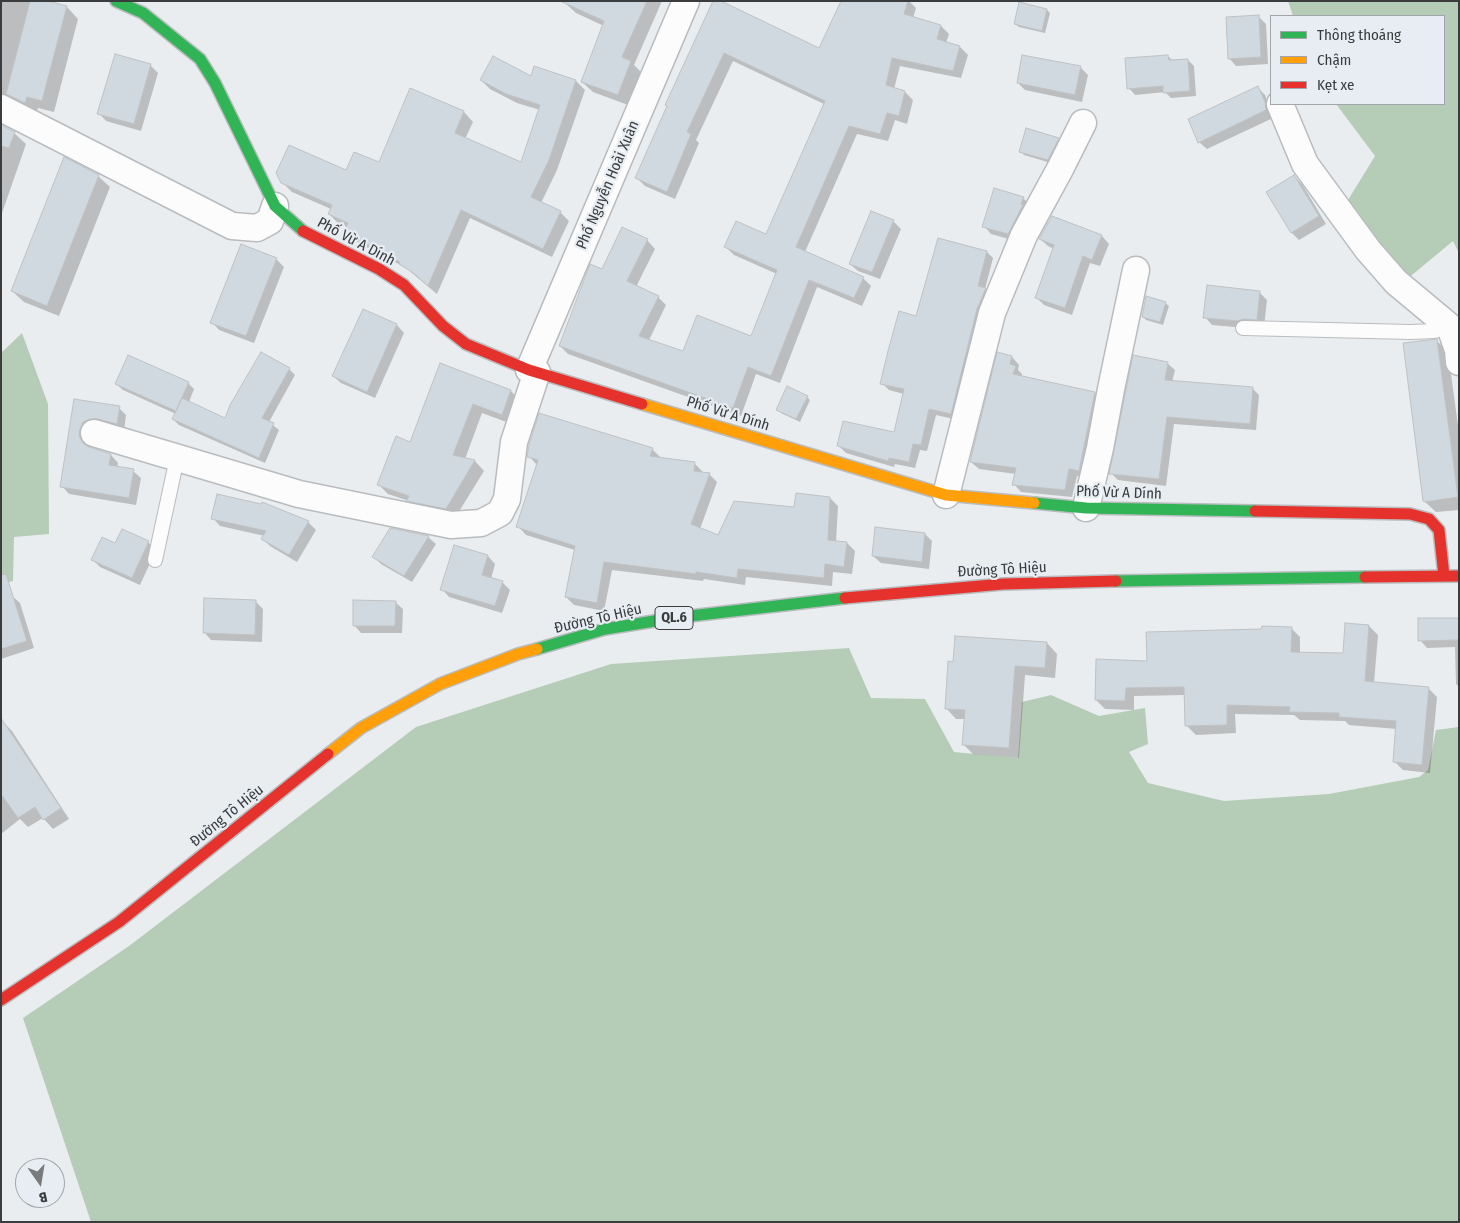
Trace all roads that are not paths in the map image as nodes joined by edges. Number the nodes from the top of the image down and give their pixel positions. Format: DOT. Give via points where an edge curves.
graph roads {
  1 [pos="116,1"];
  2 [pos="686,1"];
  3 [pos="1280,105"];
  4 [pos="1,108"];
  5 [pos="1083,123"];
  6 [pos="275,206"];
  7 [pos="1136,270"];
  8 [pos="1450,327"];
  9 [pos="1243,328"];
  10 [pos="1459,362"];
  11 [pos="533,371"];
  12 [pos="94,433"];
  13 [pos="177,458"];
  14 [pos="946,495"];
  15 [pos="1086,508"];
  16 [pos="155,560"];
  17 [pos="1444,576"];
  18 [pos="1459,576"];
  19 [pos="1,1000"];
  1 -- 6 [label="main road, Phố Vừ A Dính" via="143,13 200,59"];
  2 -- 11 [label="street, Phố Nguyễn Hoài Xuân"];
  3 -- 8 [label="street" via="1305,164 1368,250 1396,282"];
  4 -- 6 [label="street" via="232,226 257,228 270,221"];
  5 -- 14 [label="street" via="1024,236 992,313"];
  6 -- 11 [label="main road, Phố Vừ A Dính" via="301,230 404,285 443,326 466,344"];
  7 -- 15 [label="street"];
  8 -- 9 [label="lane" via="1434,331 1394,332"];
  8 -- 10 [label="street"];
  11 -- 13 [label="street, Phố Nguyễn Hoài Xuân" via="514,442 507,499 500,512 481,522 451,525 299,494"];
  11 -- 14 [label="main road, Phố Vừ A Dính"];
  12 -- 13 [label="street, Phố Nguyễn Hoài Xuân"];
  13 -- 16 [label="lane"];
  14 -- 15 [label="main road, Phố Vừ A Dính"];
  15 -- 17 [label="main road, Phố Vừ A Dính" via="1410,514 1430,519 1439,530"];
  17 -- 18 [label="main road, Đường Tô Hiệu / QL.6"];
  17 -- 19 [label="main road, Đường Tô Hiệu / QL.6" via="1003,584 913,591 783,604 605,629 518,654 440,684 362,728 119,922"];
}
